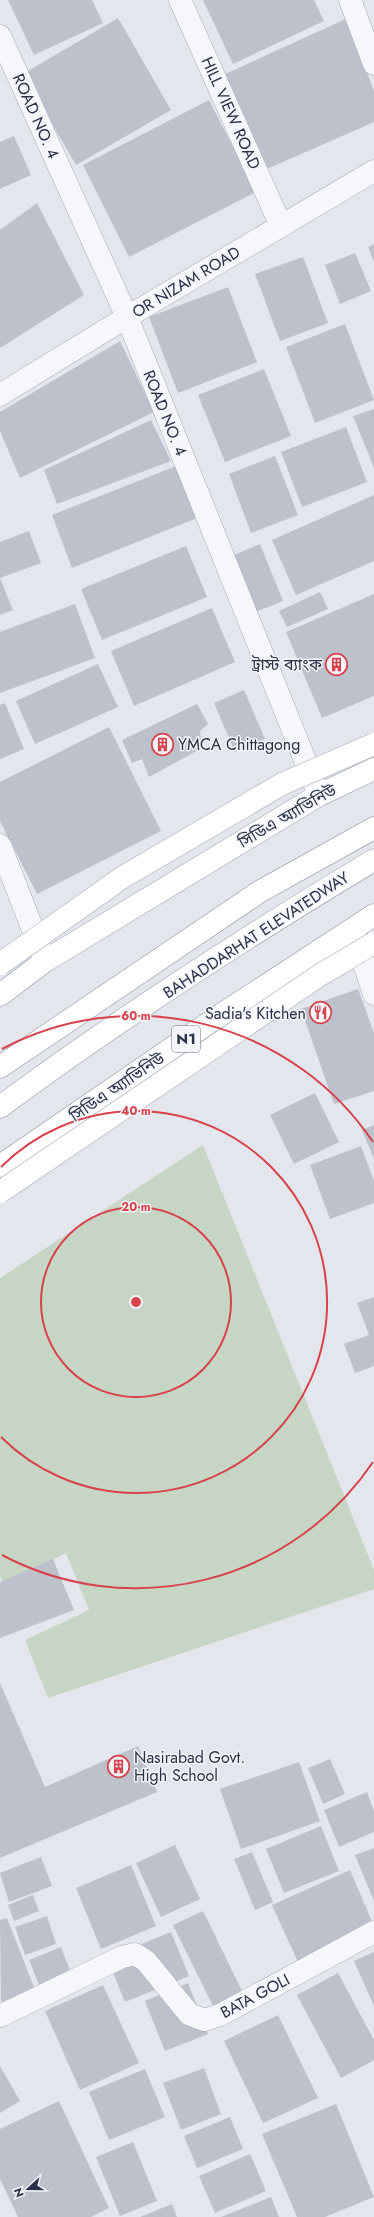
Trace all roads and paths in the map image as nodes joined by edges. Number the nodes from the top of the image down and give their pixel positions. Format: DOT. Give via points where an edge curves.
graph roads {
  1 [pos="180,0"];
  2 [pos="350,0"];
  3 [pos="0,36"];
  4 [pos="374,64"];
  5 [pos="374,171"];
  6 [pos="281,226"];
  7 [pos="126,317"];
  8 [pos="0,395"];
  9 [pos="374,744"];
  10 [pos="374,769"];
  11 [pos="319,794"];
  12 [pos="374,828"];
  13 [pos="0,845"];
  14 [pos="374,860"];
  15 [pos="374,915"];
  16 [pos="352,928"];
  17 [pos="374,943"];
  18 [pos="45,962"];
  19 [pos="0,964"];
  20 [pos="374,994"];
  21 [pos="0,995"];
  22 [pos="0,1068"];
  23 [pos="0,1107"];
  24 [pos="0,1166"];
  25 [pos="0,1192"];
  26 [pos="374,1932"];
  27 [pos="0,2016"];
  1 -- 6 [label="street, HILL VIEW ROAD"];
  2 -- 4 [label="street"];
  3 -- 7 [label="street, ROAD NO. 4"];
  5 -- 6 [label="street, OR NIZAM ROAD"];
  6 -- 7 [label="street, OR NIZAM ROAD"];
  7 -- 8 [label="street, OR NIZAM ROAD"];
  7 -- 11 [label="street, ROAD NO. 4"];
  9 -- 19 [label="main road, bridge" via="282,784 162,854 123,877"];
  10 -- 11 [label="main road, সিডিএ অ্যাভিনিউ"];
  11 -- 18 [label="main road, সিডিএ অ্যাভিনিউ"];
  12 -- 22 [label="main road, BAHADDARHAT ELEVATEDWAY" via="259,892"];
  13 -- 18 [label="street"];
  14 -- 23 [label="main road, BAHADDARHAT ELEVATEDWAY" via="255,932 46,1072"];
  15 -- 16 [label="main road, সিডিএ অ্যাভিনিউ / N1"];
  16 -- 20 [label="street"];
  16 -- 24 [label="main road, সিডিএ অ্যাভিনিউ / N1"];
  17 -- 25 [label="main road, bridge" via="320,975"];
  18 -- 21 [label="main road, সিডিএ অ্যাভিনিউ"];
  26 -- 27 [label="street, BATA GOLI" via="220,2016 204,2020 189,2014 146,1961 135,1954 122,1957"];
}
